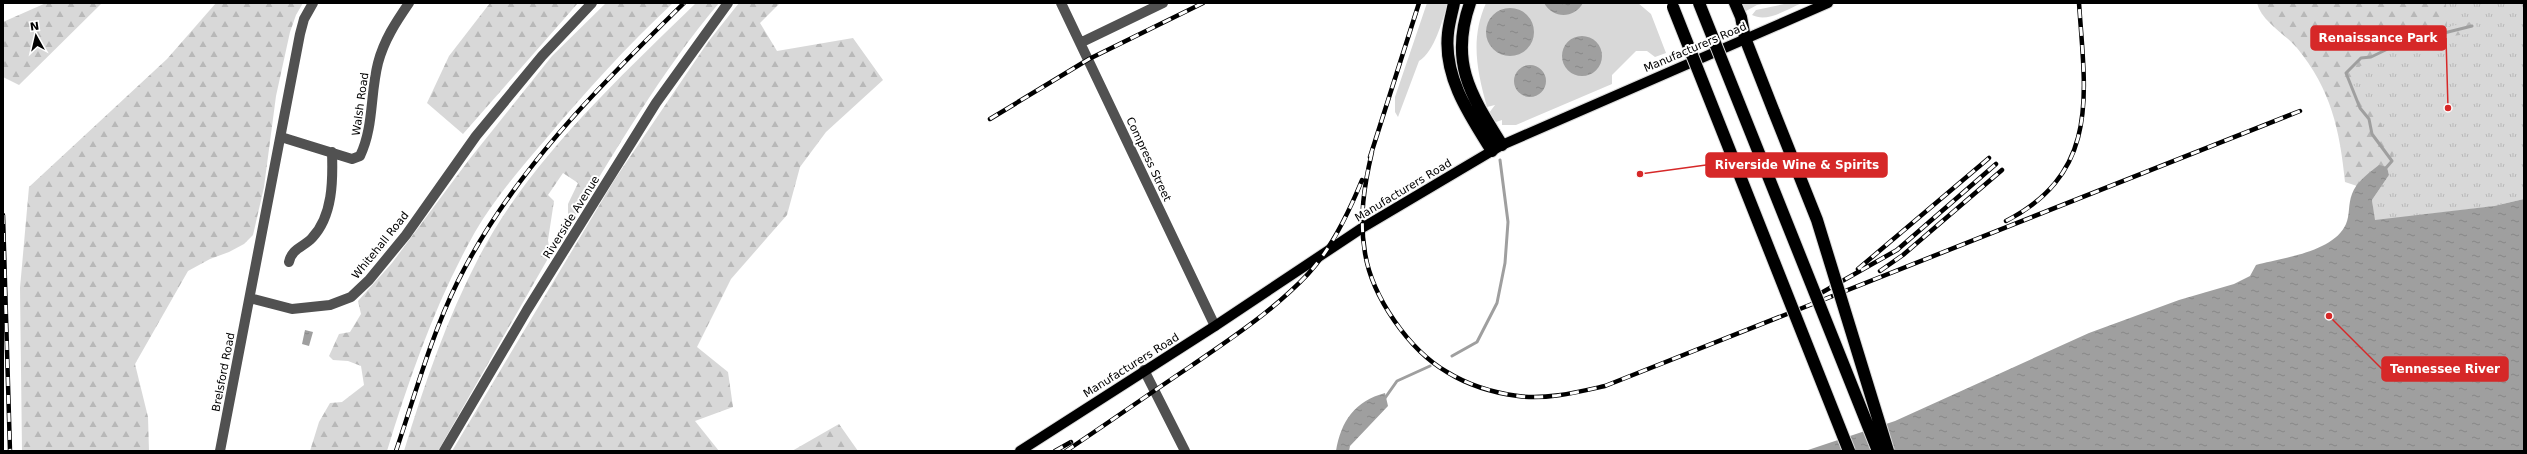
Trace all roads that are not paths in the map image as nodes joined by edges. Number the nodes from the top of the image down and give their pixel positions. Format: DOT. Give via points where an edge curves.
graph roads {
  1 [pos="313,3"];
  2 [pos="409,3"];
  3 [pos="592,3"];
  4 [pos="728,3"];
  5 [pos="1061,3"];
  6 [pos="1164,3"];
  7 [pos="1454,3"];
  8 [pos="1470,3"];
  9 [pos="1699,3"];
  10 [pos="1735,3"];
  11 [pos="1828,3"];
  12 [pos="1671,4"];
  13 [pos="1745,38"];
  14 [pos="1080,43"];
  15 [pos="281,137"];
  16 [pos="1497,148"];
  17 [pos="332,152"];
  18 [pos="289,262"];
  19 [pos="250,298"];
  20 [pos="1215,326"];
  21 [pos="1144,370"];
  22 [pos="220,451"];
  23 [pos="444,451"];
  24 [pos="1020,451"];
  25 [pos="1185,451"];
  26 [pos="1849,451"];
  27 [pos="1878,451"];
  28 [pos="1888,451"];
  1 -- 15 [label="street" via="304,19 300,34"];
  2 -- 17 [label="street, Walsh Road" via="386,39 378,64 367,142 360,156 352,159"];
  3 -- 19 [label="street, Whitehall Road" via="542,56 476,136 406,235 369,280 351,297 330,305 292,309"];
  4 -- 23 [label="street, Riverside Avenue" via="656,103 526,310"];
  5 -- 14 [label="street, Compress Street"];
  6 -- 14 [label="street"];
  7 -- 16 [label="highway" via="1448,34 1453,78 1464,107"];
  8 -- 16 [label="highway" via="1462,27 1461,59"];
  9 -- 27 [label="highway, bridge"];
  10 -- 13 [label="highway"];
  11 -- 13 [label="main road, Manufacturers Road"];
  12 -- 26 [label="highway, bridge"];
  13 -- 16 [label="main road, Manufacturers Road"];
  13 -- 28 [label="highway, bridge" via="1817,220"];
  14 -- 20 [label="street, Compress Street"];
  15 -- 17 [label="street, Walsh Road"];
  15 -- 19 [label="street"];
  16 -- 20 [label="main road, Manufacturers Road" via="1362,228"];
  17 -- 18 [label="street" via="333,179 329,207 312,238 293,252"];
  19 -- 22 [label="street, Brelsford Road"];
  20 -- 21 [label="main road, Manufacturers Road"];
  21 -- 24 [label="main road, Manufacturers Road"];
  21 -- 25 [label="street"];
}
